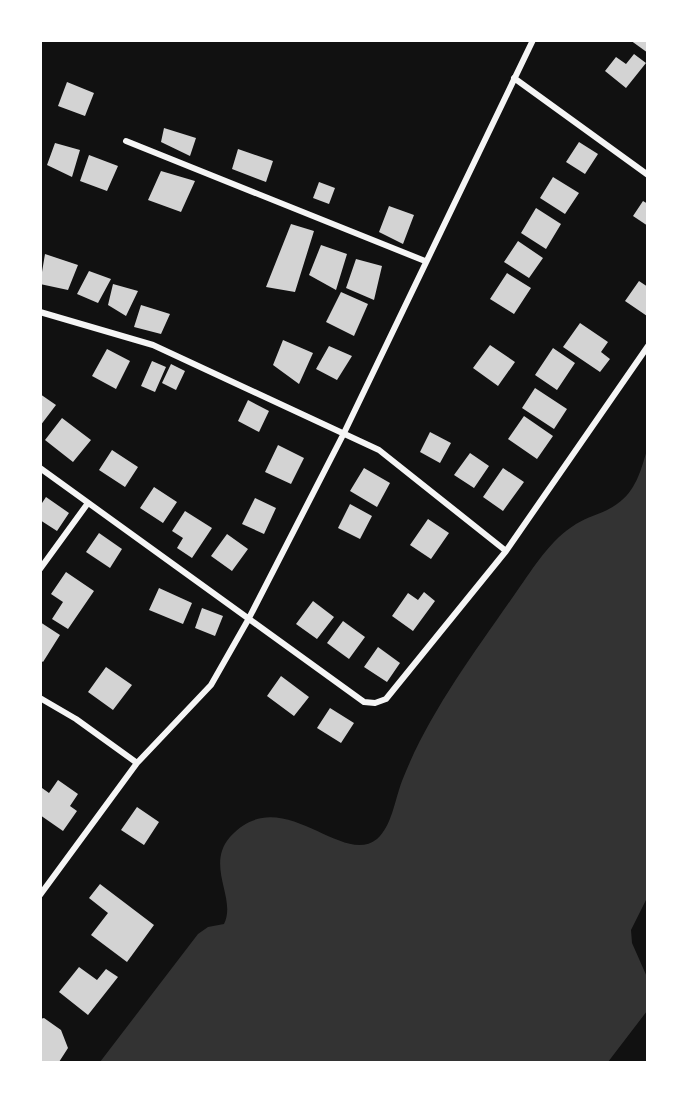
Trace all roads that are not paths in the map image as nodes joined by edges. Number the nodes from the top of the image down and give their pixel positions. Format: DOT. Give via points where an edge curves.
graph roads {
  1 [pos="533,40"];
  2 [pos="514,78"];
  3 [pos="126,141"];
  4 [pos="648,175"];
  5 [pos="425,261"];
  6 [pos="40,312"];
  7 [pos="648,346"];
  8 [pos="344,432"];
  9 [pos="40,468"];
  10 [pos="88,503"];
  11 [pos="506,551"];
  12 [pos="40,569"];
  13 [pos="248,620"];
  14 [pos="40,698"];
  15 [pos="137,763"];
  16 [pos="40,895"];
  1 -- 2 [label="street"];
  2 -- 4 [label="street"];
  2 -- 5 [label="street"];
  3 -- 5 [label="street"];
  5 -- 8 [label="street"];
  6 -- 8 [label="street" via="153,345"];
  7 -- 11 [label="street"];
  8 -- 11 [label="street" via="379,450"];
  8 -- 13 [label="street"];
  9 -- 10 [label="street"];
  10 -- 12 [label="street"];
  10 -- 13 [label="street"];
  11 -- 13 [label="street" via="386,699 375,704 364,702"];
  13 -- 15 [label="street" via="211,684"];
  14 -- 15 [label="street"];
  15 -- 16 [label="street"];
}
